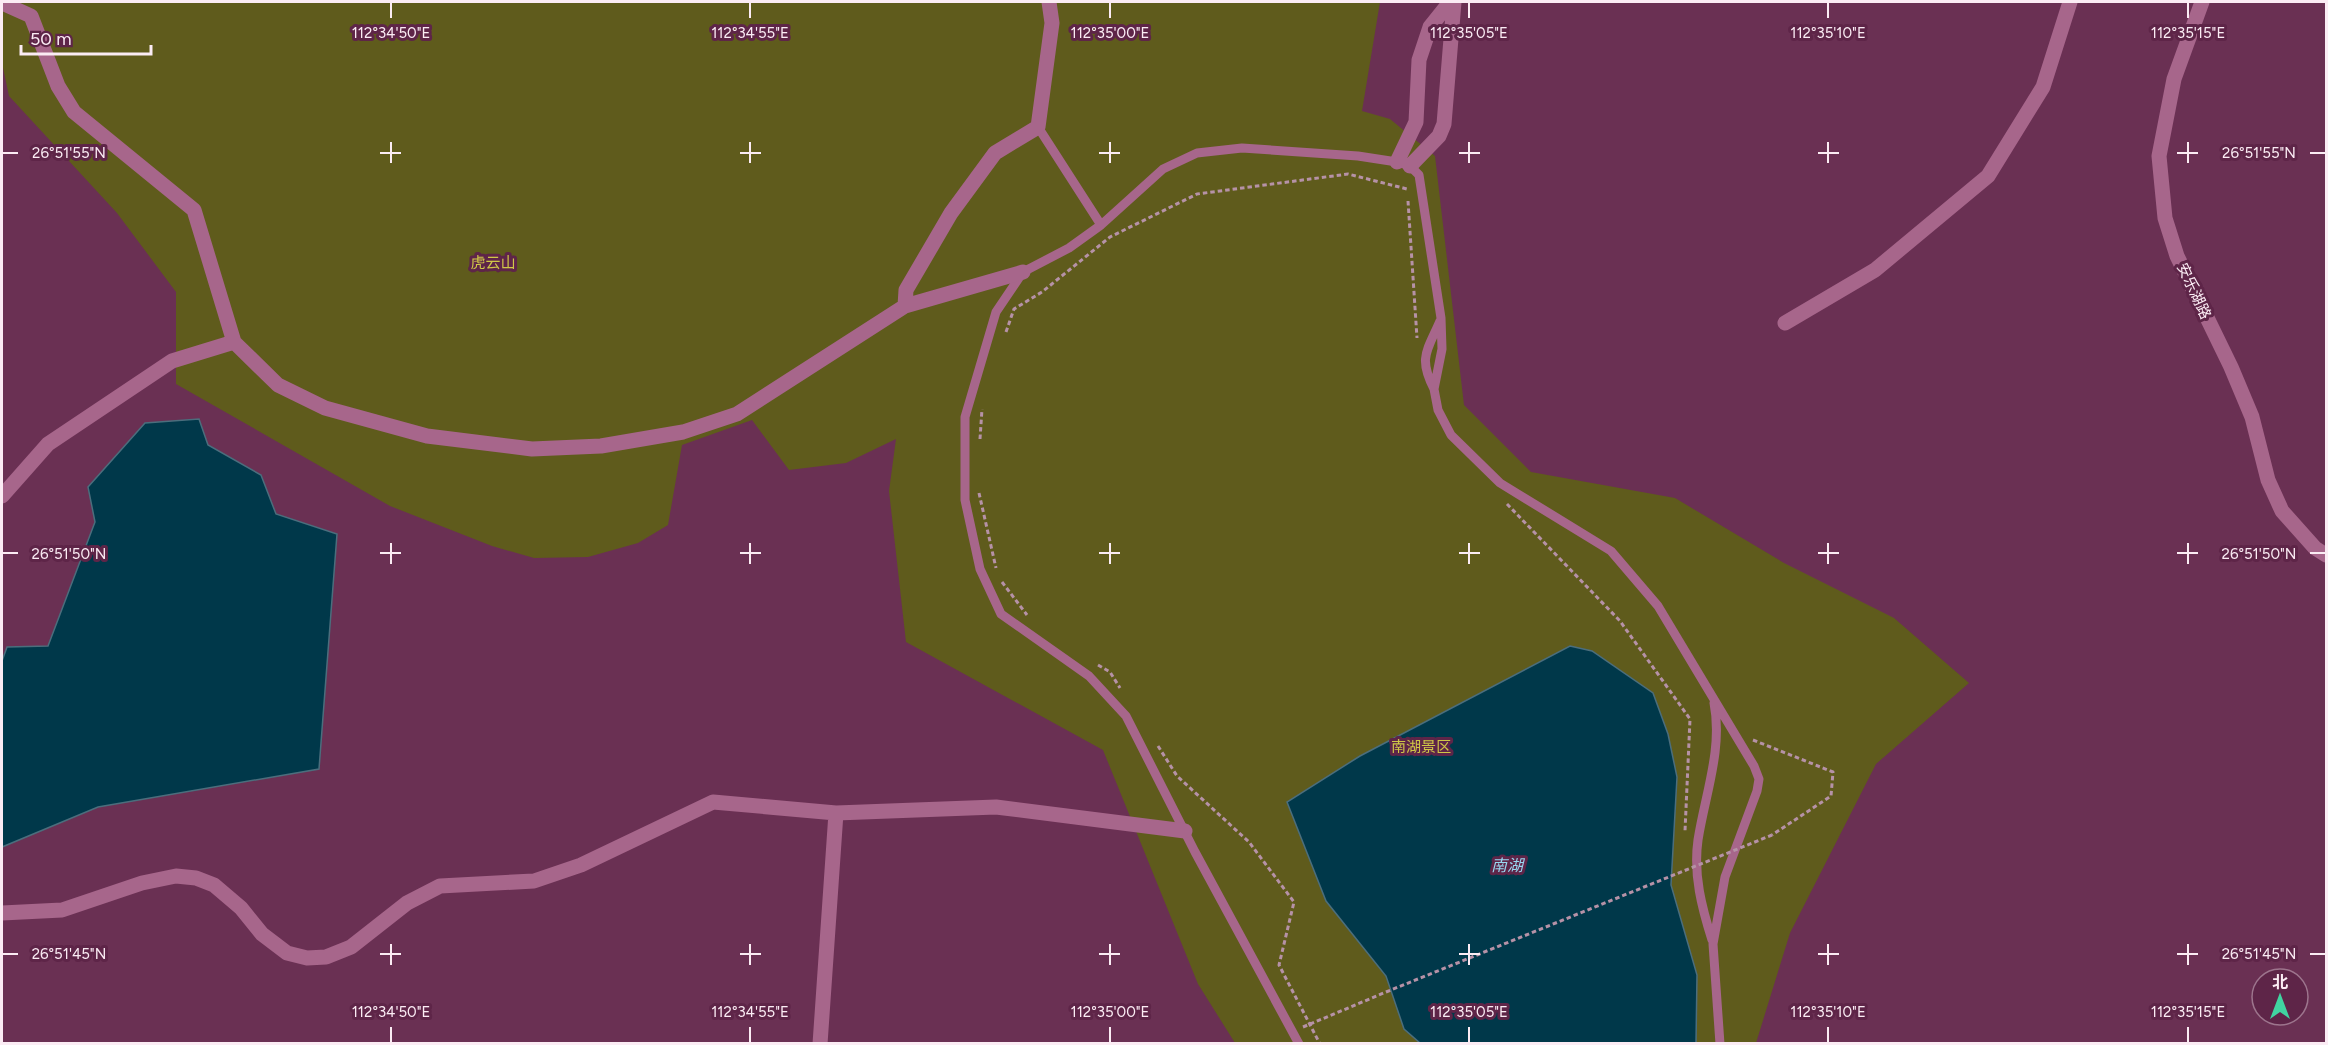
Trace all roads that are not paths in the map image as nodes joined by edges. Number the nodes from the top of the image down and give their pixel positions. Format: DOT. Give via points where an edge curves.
graph roads {
  1 [pos="1049,2"];
  2 [pos="1452,2"];
  3 [pos="2070,2"];
  4 [pos="2202,2"];
  5 [pos="2,3"];
  6 [pos="1038,127"];
  7 [pos="1404,164"];
  8 [pos="1101,225"];
  9 [pos="1023,272"];
  10 [pos="905,306"];
  11 [pos="1440,318"];
  12 [pos="1785,323"];
  13 [pos="234,342"];
  14 [pos="1434,389"];
  15 [pos="2,496"];
  16 [pos="2326,555"];
  17 [pos="1712,695"];
  18 [pos="836,813"];
  19 [pos="1185,831"];
  20 [pos="2,913"];
  21 [pos="1713,944"];
  22 [pos="820,1044"];
  23 [pos="1299,1044"];
  24 [pos="1720,1044"];
  1 -- 6 [label="street" via="1052,23"];
  2 -- 7 [label="street" via="1430,27 1419,60 1416,122"];
  2 -- 7 [label="street" via="1444,124 1439,135"];
  3 -- 12 [label="street" via="2043,87 1988,177 1875,270"];
  4 -- 16 [label="street, 安乐湖路" via="2174,79 2159,156 2164,218 2177,256 2252,417 2268,480 2282,512"];
  5 -- 13 [label="street" via="31,16 58,86 74,112 194,210"];
  6 -- 8 [label="lane"];
  6 -- 10 [label="street" via="995,153 957,204 906,290"];
  7 -- 8 [label="lane" via="1358,156 1242,148 1197,153 1163,169"];
  7 -- 11 [label="lane" via="1419,175"];
  8 -- 9 [label="lane" via="1069,248"];
  9 -- 10 [label="street"];
  9 -- 19 [label="lane" via="996,312 965,417 965,500 980,569 1001,614 1089,676 1126,716"];
  10 -- 13 [label="street" via="737,414 683,432 601,446 531,448 428,436 325,408 278,385"];
  11 -- 14 [label="lane" via="1442,349"];
  11 -- 14 [label="lane" via="1424,354 1424,369"];
  13 -- 15 [label="street" via="172,361 48,444"];
  14 -- 17 [label="lane" via="1438,410 1451,435 1500,483 1611,551 1658,606"];
  17 -- 21 [label="lane" via="1717,729 1697,843 1697,878"];
  17 -- 21 [label="lane" via="1759,779 1751,813 1725,877"];
  18 -- 19 [label="street" via="996,807"];
  18 -- 20 [label="street" via="713,802 592,861 534,881 440,886 406,903 351,947 326,957 287,953 262,934 242,908 214,885 196,878 176,876 142,883 62,910"];
  18 -- 22 [label="street"];
  19 -- 23 [label="lane"];
  21 -- 24 [label="lane"];
}
